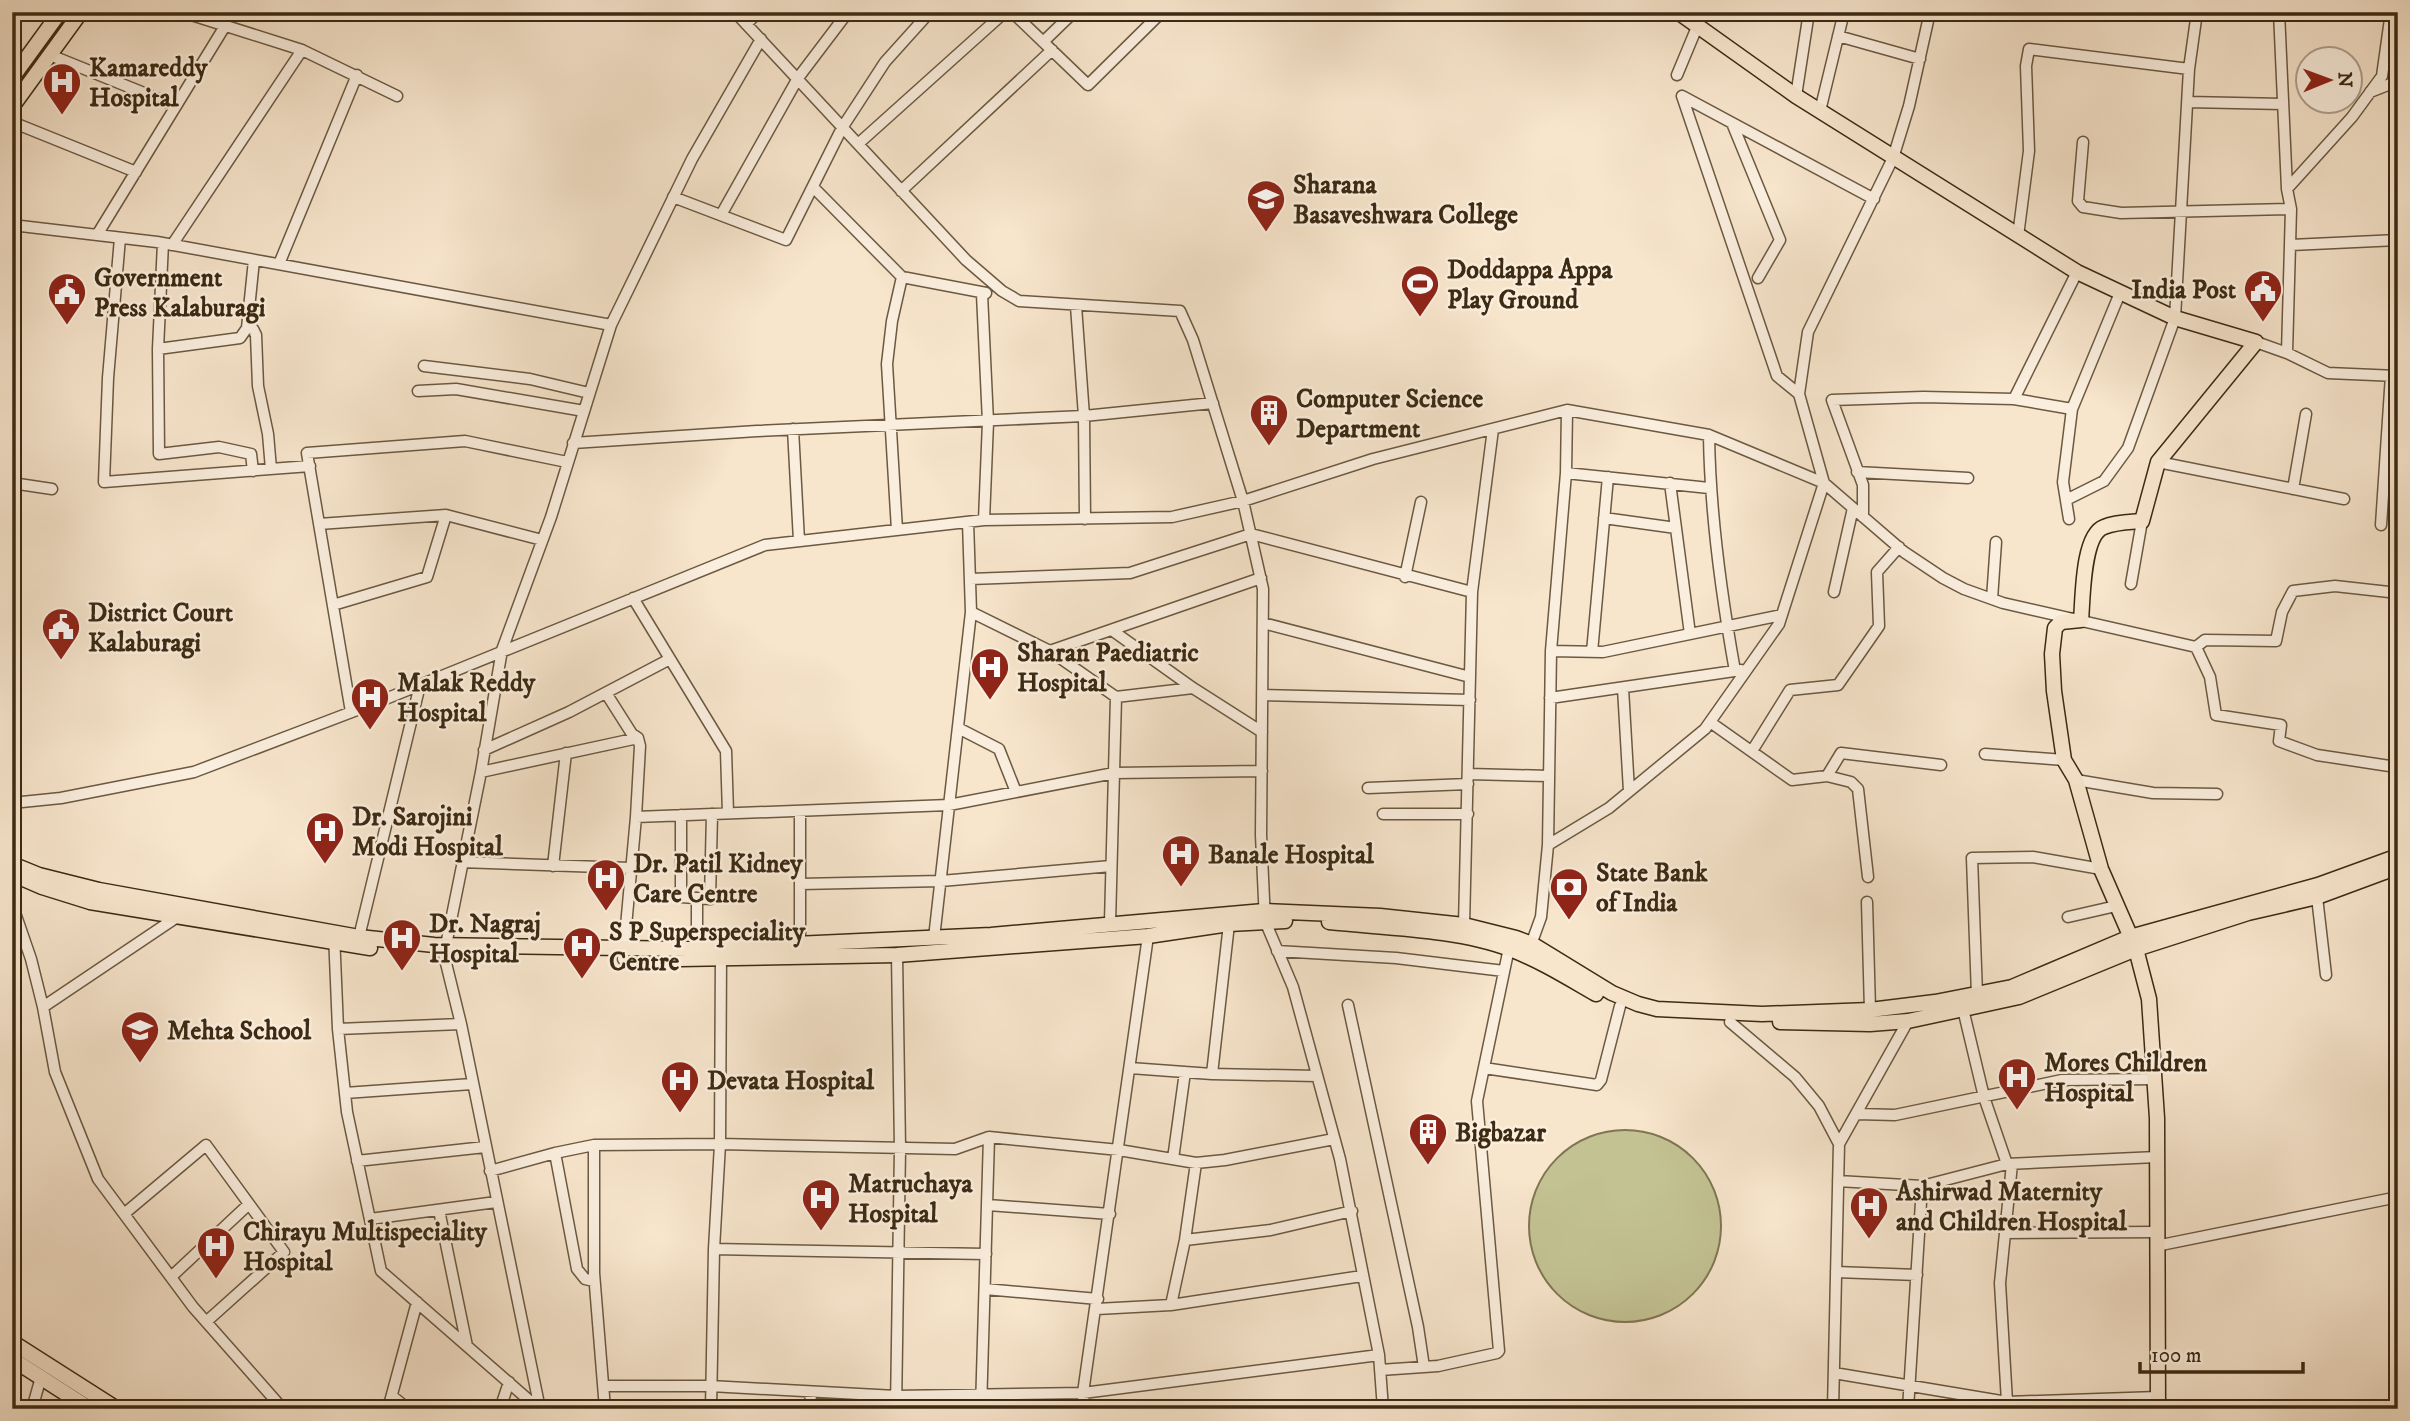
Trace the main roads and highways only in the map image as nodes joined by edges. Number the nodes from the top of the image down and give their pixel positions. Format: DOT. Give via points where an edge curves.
graph roads {
  1 [pos="60,12"];
  2 [pos="81,12"];
  3 [pos="1678,12"];
  4 [pos="12,78"];
  5 [pos="12,107"];
  6 [pos="2398,856"];
  7 [pos="12,864"];
  8 [pos="2398,867"];
  9 [pos="12,874"];
  10 [pos="178,910"];
  11 [pos="1264,916"];
  12 [pos="334,938"];
  13 [pos="2133,943"];
  14 [pos="445,950"];
  15 [pos="1529,950"];
  16 [pos="721,953"];
  17 [pos="623,954"];
  18 [pos="12,1342"];
  19 [pos="12,1359"];
  20 [pos="2158,1403"];
  21 [pos="90,1409"];
  22 [pos="117,1409"];
  1 -- 4 [label="main road"];
  2 -- 5 [label="main road"];
  3 -- 13 [label="main road" via="1796,96 2077,272 2175,318 2256,342 2158,462 2142,521 2103,527 2095,533 2087,557 2081,620 2062,622 2055,628 2054,691 2064,760 2076,780 2101,869"];
  6 -- 13 [label="main road" via="2318,886"];
  7 -- 10 [label="main road" via="72,885"];
  8 -- 13 [label="main road" via="2317,897"];
  9 -- 10 [label="main road" via="70,897"];
  10 -- 12 [label="main road"];
  11 -- 15 [label="main road" via="1445,935"];
  11 -- 15 [label="main road" via="1380,916 1464,925 1490,930"];
  11 -- 16 [label="main road" via="800,943"];
  11 -- 16 [label="main road" via="1148,936 897,955"];
  12 -- 14 [label="main road"];
  12 -- 14 [label="main road" via="359,937"];
  13 -- 15 [label="main road" via="1977,995 1870,1010 1762,1014 1638,1004"];
  13 -- 15 [label="main road" via="2019,997 1908,1021 1870,1024 1682,1020 1645,1014 1620,1006"];
  13 -- 20 [label="main road" via="2150,999 2155,1079"];
  14 -- 17 [label="main road"];
  16 -- 17 [label="main road"];
  16 -- 17 [label="main road" via="697,948"];
  18 -- 22 [label="main road"];
  19 -- 21 [label="main road"];
}
